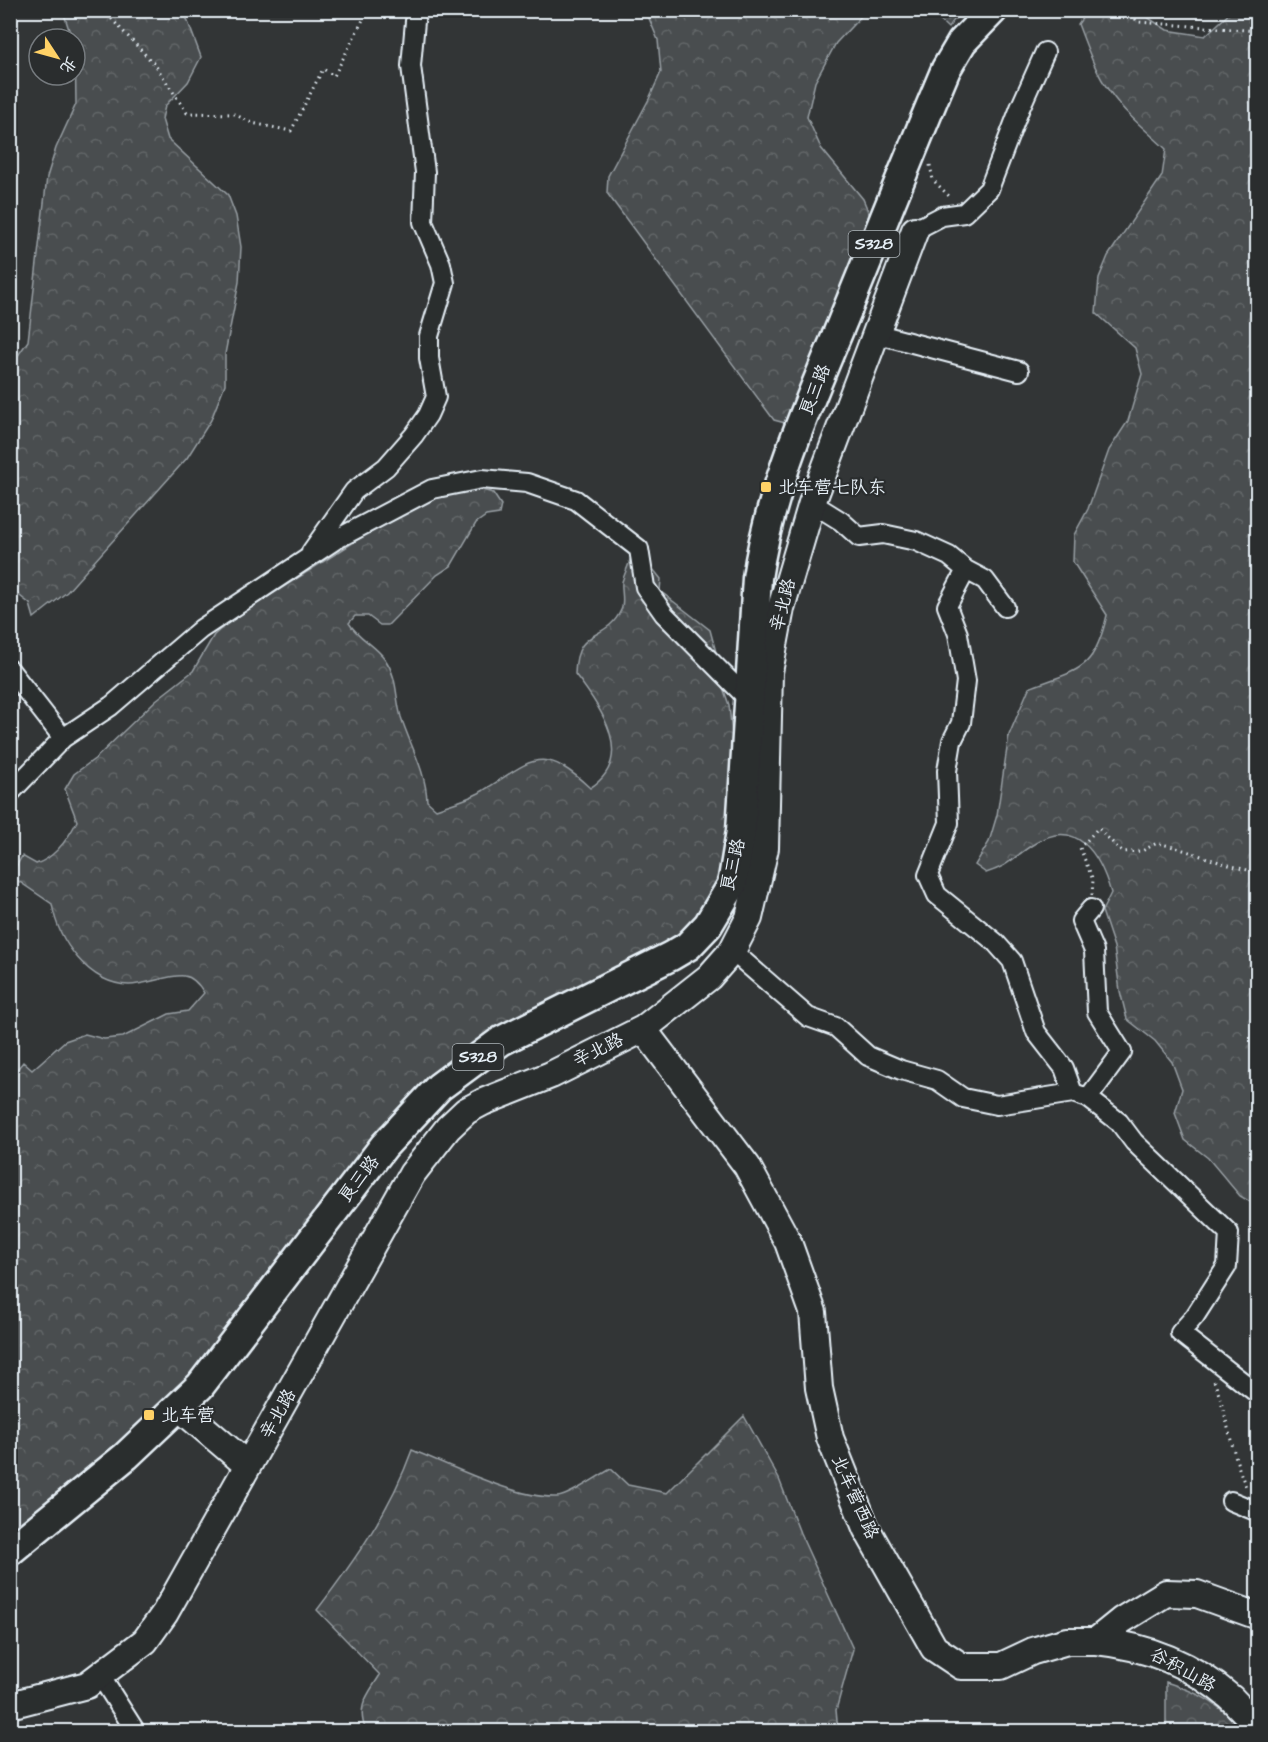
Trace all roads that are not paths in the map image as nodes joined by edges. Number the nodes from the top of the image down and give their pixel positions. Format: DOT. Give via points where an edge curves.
graph roads {
  1 [pos="416,10"];
  2 [pos="993,10"];
  3 [pos="1045,52"];
  4 [pos="915,230"];
  5 [pos="878,334"];
  6 [pos="1019,371"];
  7 [pos="812,503"];
  8 [pos="307,558"];
  9 [pos="966,570"];
  10 [pos="1005,607"];
  11 [pos="10,670"];
  12 [pos="749,700"];
  13 [pos="63,738"];
  14 [pos="10,793"];
  15 [pos="1091,909"];
  16 [pos="732,951"];
  17 [pos="643,1029"];
  18 [pos="1081,1095"];
  19 [pos="1257,1394"];
  20 [pos="179,1407"];
  21 [pos="250,1462"];
  22 [pos="1231,1501"];
  23 [pos="1257,1511"];
  24 [pos="10,1551"];
  25 [pos="1257,1616"];
  26 [pos="1096,1641"];
  27 [pos="101,1677"];
  28 [pos="10,1705"];
  29 [pos="1257,1724"];
  30 [pos="136,1731"];
  1 -- 8 [label="street" via="411,66 424,172 423,222 445,284 429,336 436,397 414,435 386,467 354,491"];
  2 -- 12 [label="main road, 良三路 / S328" via="962,42 946,69 799,429 763,542"];
  3 -- 4 [label="street" via="988,189 964,213 942,216"];
  4 -- 5 [label="street, 辛北路"];
  5 -- 6 [label="street"];
  5 -- 7 [label="street, 辛北路"];
  7 -- 9 [label="street" via="859,537 883,534 916,541 948,556"];
  7 -- 16 [label="street, 辛北路" via="781,608 769,672 765,848 749,918"];
  8 -- 12 [label="street" via="432,489 482,479 527,483 576,500 639,549 645,587 664,614"];
  8 -- 13 [label="street" via="201,629 120,699"];
  9 -- 10 [label="street" via="985,580"];
  9 -- 18 [label="street" via="947,606 958,634 966,681 961,723 952,741 947,771 949,823 928,875 937,895 995,942 1012,961 1036,1032"];
  11 -- 13 [label="street"];
  12 -- 20 [label="main road, 良三路 / S328" via="735,871 724,903 700,936 642,972 501,1041 439,1088 384,1146 220,1363"];
  13 -- 14 [label="street"];
  15 -- 18 [label="street" via="1081,921 1094,951 1097,1012 1122,1052"];
  16 -- 17 [label="street, 辛北路" via="709,976"];
  16 -- 18 [label="street" via="807,1017 836,1027 868,1056 937,1080 963,1098 998,1106"];
  17 -- 21 [label="street, 辛北路" via="551,1075 483,1102 448,1128 412,1174"];
  17 -- 26 [label="street, 北车营西路" via="747,1167 788,1242 813,1312 819,1388 830,1438 866,1528 934,1648 961,1666 982,1668 1001,1666 1067,1641"];
  18 -- 19 [label="street" via="1119,1122 1134,1142 1229,1233 1227,1266 1180,1333"];
  20 -- 21 [label="street" via="239,1458"];
  20 -- 24 [label="main road, 良三路 / S328"];
  21 -- 27 [label="street, 辛北路" via="165,1613 145,1641"];
  22 -- 23 [label="street"];
  25 -- 26 [label="street" via="1197,1594 1166,1593"];
  26 -- 29 [label="street, 谷积山路" via="1140,1647 1176,1662 1230,1697"];
  27 -- 28 [label="street, 辛北路" via="69,1692"];
  27 -- 30 [label="street"];
}
